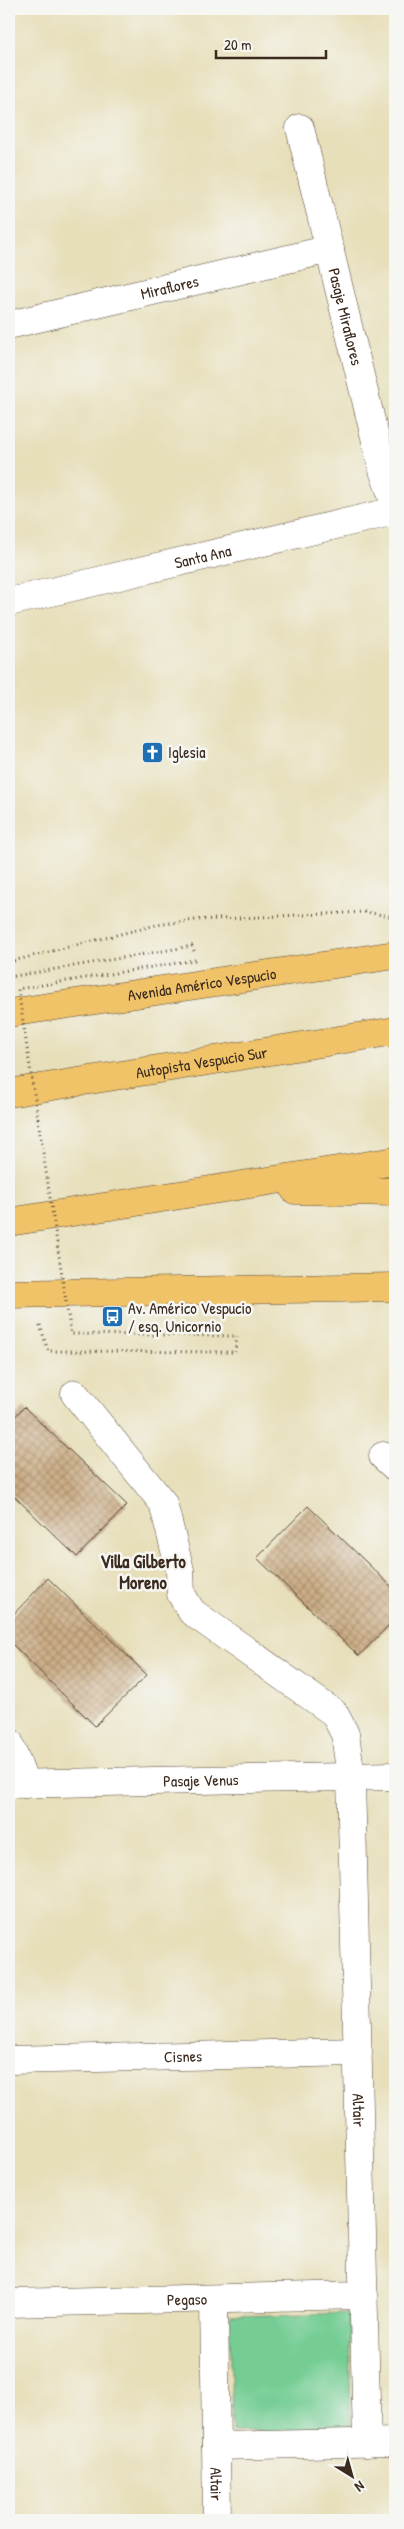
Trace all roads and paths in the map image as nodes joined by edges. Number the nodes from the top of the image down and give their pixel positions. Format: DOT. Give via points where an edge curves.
graph roads {
  1 [pos="300,128"];
  2 [pos="330,249"];
  3 [pos="9,325"];
  4 [pos="395,504"];
  5 [pos="395,511"];
  6 [pos="9,602"];
  7 [pos="395,917"];
  8 [pos="395,954"];
  9 [pos="9,962"];
  10 [pos="9,977"];
  11 [pos="9,1013"];
  12 [pos="395,1031"];
  13 [pos="9,1093"];
  14 [pos="395,1161"];
  15 [pos="223,1188"];
  16 [pos="395,1192"];
  17 [pos="9,1222"];
  18 [pos="395,1287"];
  19 [pos="9,1294"];
  20 [pos="66,1351"];
  21 [pos="75,1394"];
  22 [pos="9,1742"];
  23 [pos="395,1776"];
  24 [pos="351,1777"];
  25 [pos="17,1784"];
  26 [pos="358,2052"];
  27 [pos="9,2060"];
  28 [pos="364,2295"];
  29 [pos="214,2299"];
  30 [pos="9,2303"];
  31 [pos="395,2442"];
  32 [pos="367,2443"];
  33 [pos="216,2446"];
  34 [pos="217,2520"];
  1 -- 2 [label="street, Pasaje Miraflores"];
  2 -- 3 [label="street, Miraflores"];
  2 -- 4 [label="street, Pasaje Miraflores" via="383,470"];
  5 -- 6 [label="street, Santa Ana"];
  7 -- 9 [label="path" via="365,912 156,924"];
  8 -- 11 [label="main road, Avenida Américo Vespucio"];
  10 -- 20 [label="path, bridge" via="192,946 195,960 18,989 71,1334 237,1336 235,1352"];
  12 -- 13 [label="main road, Autopista Vespucio Sur"];
  14 -- 15 [label="main road"];
  15 -- 16 [label="main road"];
  15 -- 17 [label="main road"];
  18 -- 19 [label="main road"];
  21 -- 24 [label="street, Altair" via="163,1503 180,1570 181,1594 192,1612 334,1713 345,1734"];
  22 -- 25 [label="street"];
  23 -- 24 [label="street, Pasaje Venus"];
  24 -- 25 [label="street, Pasaje Venus"];
  24 -- 26 [label="street, Altair"];
  26 -- 27 [label="street, Cisnes"];
  26 -- 28 [label="street, Altair"];
  28 -- 29 [label="street, Pegaso"];
  28 -- 32 [label="street, Altair"];
  29 -- 30 [label="street, Pegaso"];
  29 -- 33 [label="street, Altair"];
  31 -- 32 [label="street"];
  32 -- 33 [label="street"];
  33 -- 34 [label="street, Altair"];
}
